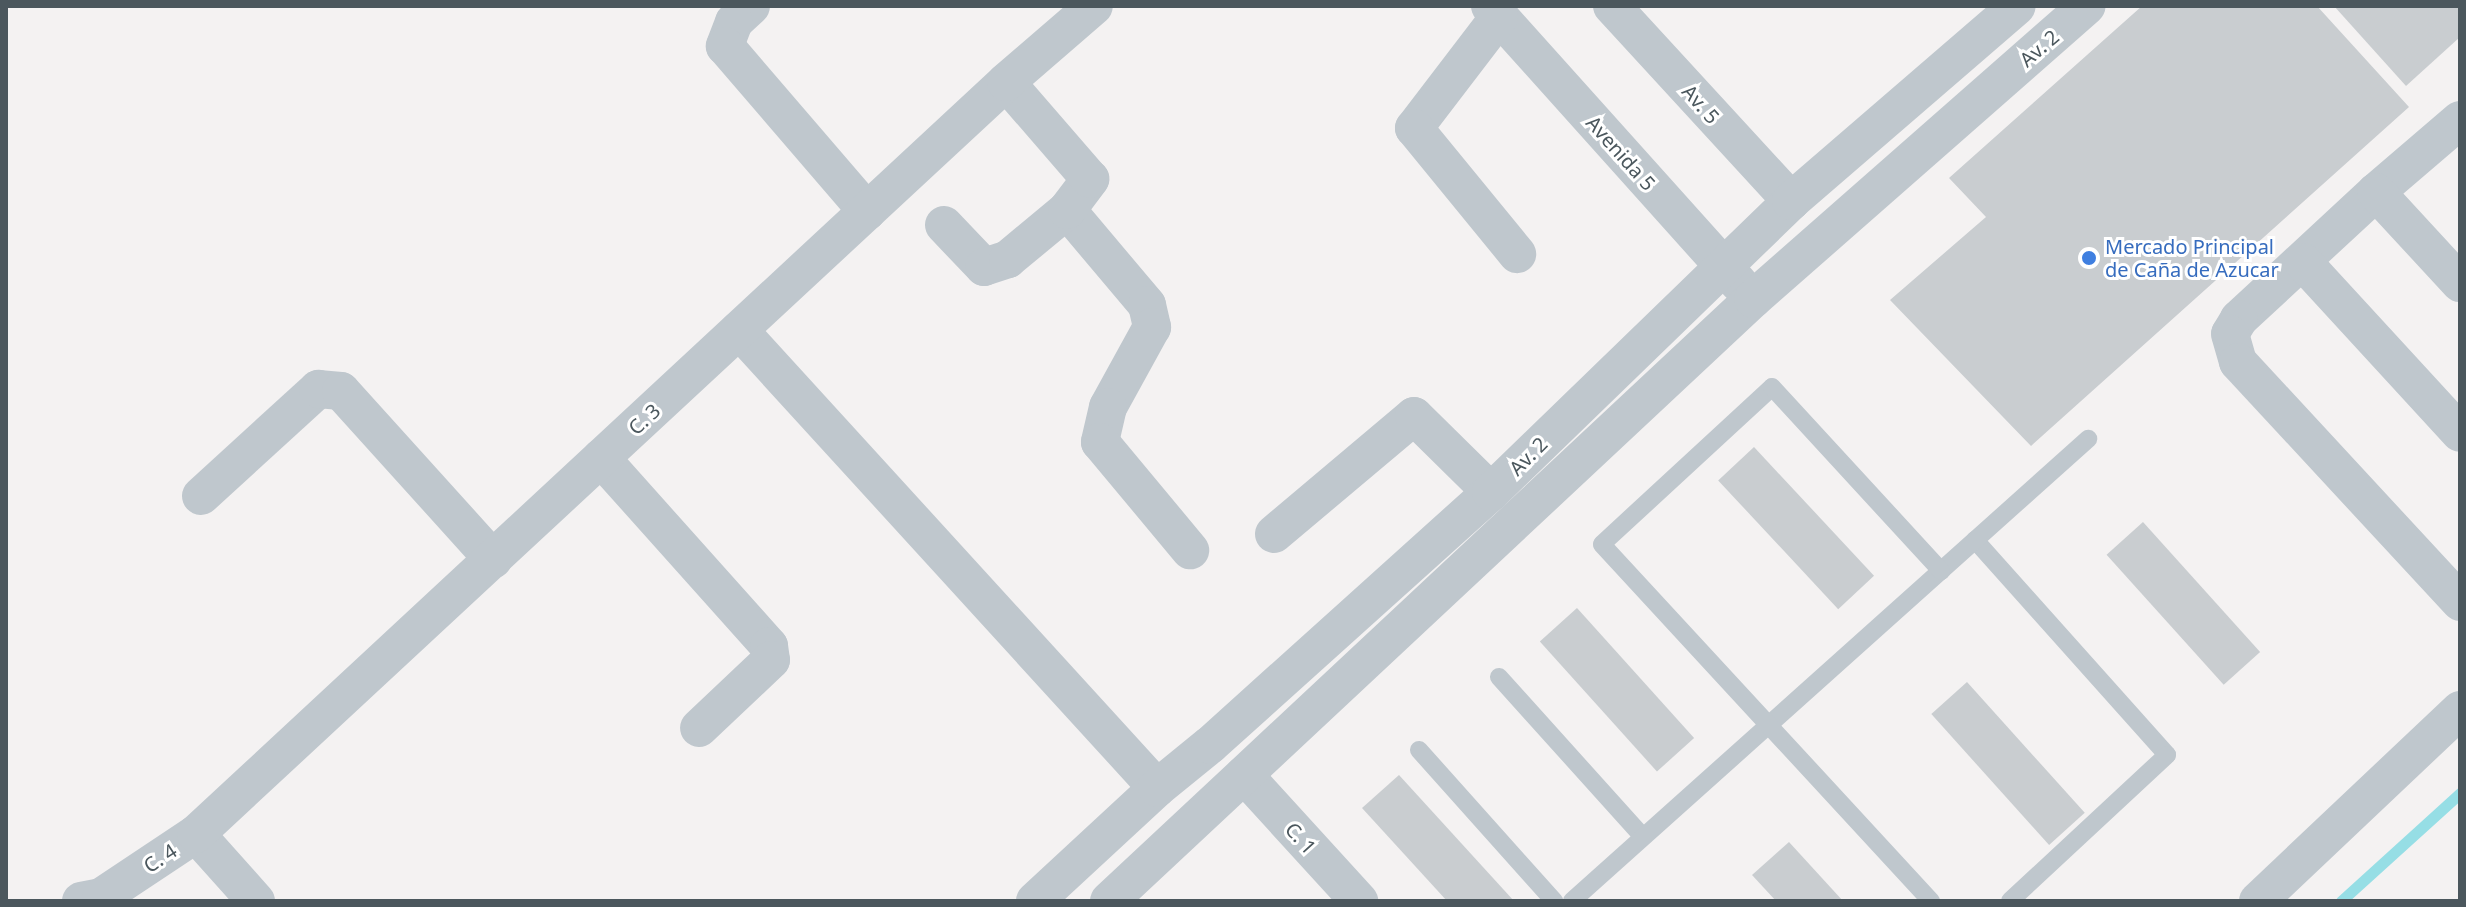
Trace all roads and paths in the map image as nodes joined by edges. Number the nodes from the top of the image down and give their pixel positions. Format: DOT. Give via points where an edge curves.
graph roads {
  1 [pos="751,6"];
  2 [pos="1094,6"];
  3 [pos="1612,6"];
  4 [pos="2017,6"];
  5 [pos="2087,6"];
  6 [pos="1495,11"];
  7 [pos="1006,82"];
  8 [pos="2460,120"];
  9 [pos="2376,192"];
  10 [pos="1791,201"];
  11 [pos="1067,210"];
  12 [pos="867,211"];
  13 [pos="944,225"];
  14 [pos="1517,254"];
  15 [pos="2303,262"];
  16 [pos="1721,265"];
  17 [pos="2460,283"];
  18 [pos="1753,299"];
  19 [pos="739,330"];
  20 [pos="2460,433"];
  21 [pos="2088,439"];
  22 [pos="601,458"];
  23 [pos="1491,492"];
  24 [pos="201,496"];
  25 [pos="1274,534"];
  26 [pos="1975,540"];
  27 [pos="1190,550"];
  28 [pos="493,559"];
  29 [pos="1941,571"];
  30 [pos="2460,602"];
  31 [pos="1499,677"];
  32 [pos="2460,710"];
  33 [pos="1767,726"];
  34 [pos="699,728"];
  35 [pos="1419,750"];
  36 [pos="1244,775"];
  37 [pos="1157,788"];
  38 [pos="196,834"];
  39 [pos="1643,837"];
  40 [pos="81,901"];
  41 [pos="256,901"];
  42 [pos="1035,901"];
  43 [pos="1109,901"];
  44 [pos="1359,901"];
  45 [pos="1554,901"];
  46 [pos="1572,901"];
  47 [pos="1931,901"];
  48 [pos="2010,901"];
  49 [pos="2258,901"];
  1 -- 12 [label="street" via="734,22 725,46"];
  2 -- 7 [label="street, C. 3"];
  3 -- 10 [label="street, Av. 5"];
  4 -- 10 [label="street, Av. 2"];
  5 -- 18 [label="street, Av. 2"];
  6 -- 14 [label="street" via="1414,128"];
  6 -- 16 [label="street, Avenida 5"];
  7 -- 11 [label="street" via="1090,179"];
  7 -- 12 [label="street, C. 3"];
  8 -- 9 [label="street"];
  9 -- 15 [label="street"];
  9 -- 17 [label="street"];
  10 -- 16 [label="street, Av. 2"];
  11 -- 13 [label="street" via="1008,259 984,267"];
  11 -- 27 [label="street" via="1147,305 1152,327 1108,407 1100,442"];
  12 -- 19 [label="street, C. 3"];
  15 -- 20 [label="street"];
  15 -- 30 [label="street" via="2239,319 2230,334 2238,362"];
  16 -- 18 [label="street, Avenida 5"];
  16 -- 23 [label="street, Av. 2"];
  18 -- 36 [label="street, Av. 2"];
  19 -- 22 [label="street, C. 3"];
  19 -- 37 [label="street"];
  21 -- 26 [label="lane"];
  22 -- 28 [label="street, C. 3"];
  22 -- 34 [label="street" via="769,646 771,660"];
  23 -- 25 [label="street" via="1414,416"];
  23 -- 37 [label="street, Av. 2"];
  24 -- 28 [label="street" via="318,389 341,391"];
  26 -- 29 [label="lane"];
  26 -- 48 [label="lane" via="2167,755"];
  28 -- 38 [label="street, C. 3"];
  29 -- 33 [label="lane"];
  29 -- 33 [label="lane" via="1772,387 1602,544"];
  31 -- 39 [label="lane"];
  32 -- 49 [label="street"];
  33 -- 39 [label="lane"];
  33 -- 47 [label="lane"];
  35 -- 45 [label="lane"];
  36 -- 43 [label="street, Av. 2"];
  36 -- 44 [label="street, C. 1"];
  37 -- 42 [label="street, Av. 2"];
  38 -- 40 [label="street, C. 4" via="101,897"];
  38 -- 41 [label="street"];
  39 -- 46 [label="lane"];
}
